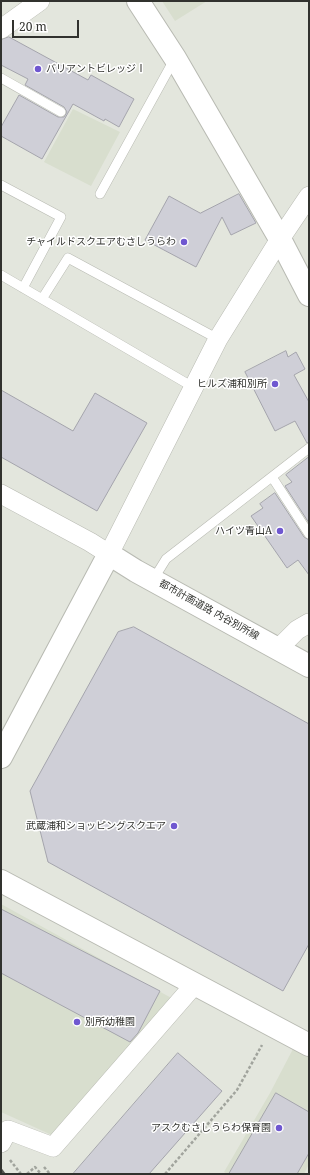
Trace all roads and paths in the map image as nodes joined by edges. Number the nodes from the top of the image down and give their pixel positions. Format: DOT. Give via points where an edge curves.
graph roads {
  1 [pos="40,1"];
  2 [pos="138,1"];
  3 [pos="1,29"];
  4 [pos="175,58"];
  5 [pos="1,78"];
  6 [pos="61,112"];
  7 [pos="1,185"];
  8 [pos="100,194"];
  9 [pos="309,196"];
  10 [pos="280,239"];
  11 [pos="1,275"];
  12 [pos="23,288"];
  13 [pos="309,295"];
  14 [pos="42,299"];
  15 [pos="218,339"];
  16 [pos="193,387"];
  17 [pos="309,448"];
  18 [pos="272,477"];
  19 [pos="1,494"];
  20 [pos="309,534"];
  21 [pos="109,554"];
  22 [pos="153,580"];
  23 [pos="309,623"];
  24 [pos="278,649"];
  25 [pos="309,666"];
  26 [pos="1,757"];
  27 [pos="1,881"];
  28 [pos="195,984"];
  29 [pos="273,1026"];
  30 [pos="309,1045"];
  31 [pos="1,1143"];
  32 [pos="27,1174"];
  33 [pos="41,1174"];
  34 [pos="165,1174"];
  1 -- 3 [label="street"];
  2 -- 4 [label="street"];
  4 -- 8 [label="lane"];
  4 -- 10 [label="street"];
  5 -- 6 [label="lane"];
  7 -- 12 [label="lane" via="61,217"];
  9 -- 10 [label="street"];
  10 -- 13 [label="street"];
  10 -- 15 [label="street"];
  11 -- 12 [label="lane"];
  12 -- 14 [label="lane"];
  14 -- 15 [label="lane" via="68,258"];
  14 -- 16 [label="lane"];
  15 -- 16 [label="street"];
  16 -- 21 [label="street"];
  17 -- 18 [label="lane"];
  18 -- 20 [label="lane"];
  18 -- 22 [label="lane" via="166,559"];
  19 -- 21 [label="street"];
  21 -- 22 [label="street, 都市計画道路 内谷別所線"];
  21 -- 26 [label="street"];
  22 -- 24 [label="street, 都市計画道路 内谷別所線"];
  23 -- 24 [label="street" via="297,630"];
  24 -- 25 [label="street, 都市計画道路 内谷別所線"];
  27 -- 28 [label="street"];
  28 -- 29 [label="street"];
  28 -- 31 [label="street" via="53,1147 8,1130"];
  29 -- 30 [label="street"];
  29 -- 34 [label="path" via="237,1090"];
  32 -- 33 [label="path" via="35,1167"];
}
